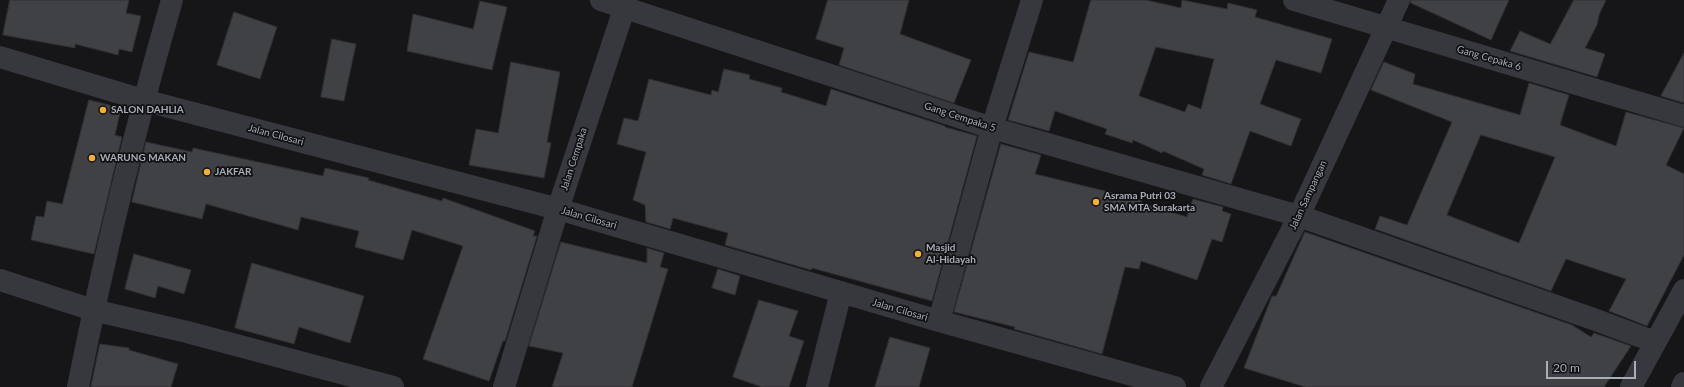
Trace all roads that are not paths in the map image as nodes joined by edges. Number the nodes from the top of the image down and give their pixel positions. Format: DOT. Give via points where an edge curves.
graph roads {
  1 [pos="172,0"];
  2 [pos="601,0"];
  3 [pos="1032,0"];
  4 [pos="1294,0"];
  5 [pos="1399,0"];
  6 [pos="626,3"];
  7 [pos="1386,28"];
  8 [pos="0,57"];
  9 [pos="143,100"];
  10 [pos="1684,116"];
  11 [pos="992,128"];
  12 [pos="558,209"];
  13 [pos="1299,216"];
  14 [pos="0,280"];
  15 [pos="1684,290"];
  16 [pos="841,292"];
  17 [pos="93,310"];
  18 [pos="939,321"];
  19 [pos="1655,342"];
  20 [pos="1684,383"];
  21 [pos="78,387"];
  22 [pos="393,387"];
  23 [pos="504,387"];
  24 [pos="817,387"];
  25 [pos="1175,387"];
  26 [pos="1211,387"];
  27 [pos="1631,387"];
  28 [pos="1682,387"];
  1 -- 9 [label="street"];
  2 -- 6 [label="street, Gang Cempaka 5"];
  3 -- 11 [label="street"];
  4 -- 7 [label="street, Gang Cepaka 6"];
  5 -- 7 [label="street, Jalan Sampangan"];
  6 -- 11 [label="street, Gang Cempaka 5"];
  6 -- 12 [label="street, Jalan Cempaka"];
  7 -- 10 [label="street, Gang Cepaka 6"];
  7 -- 13 [label="street, Jalan Sampangan"];
  8 -- 9 [label="street, Jalan Cilosari"];
  9 -- 12 [label="street, Jalan Cilosari"];
  9 -- 17 [label="street"];
  11 -- 13 [label="street, Gang Cempaka 5"];
  11 -- 18 [label="street"];
  12 -- 16 [label="street, Jalan Cilosari"];
  12 -- 23 [label="street, Jalan Cempaka"];
  13 -- 19 [label="street, Gang Cempaka 5"];
  13 -- 26 [label="street, Jalan Sampangan"];
  14 -- 17 [label="street"];
  15 -- 19 [label="street"];
  16 -- 18 [label="street, Jalan Cilosari"];
  16 -- 24 [label="street"];
  17 -- 21 [label="street"];
  17 -- 22 [label="street" via="187,332"];
  18 -- 25 [label="street, Jalan Cilosari"];
  19 -- 27 [label="street"];
  20 -- 28 [label="street"];
}
